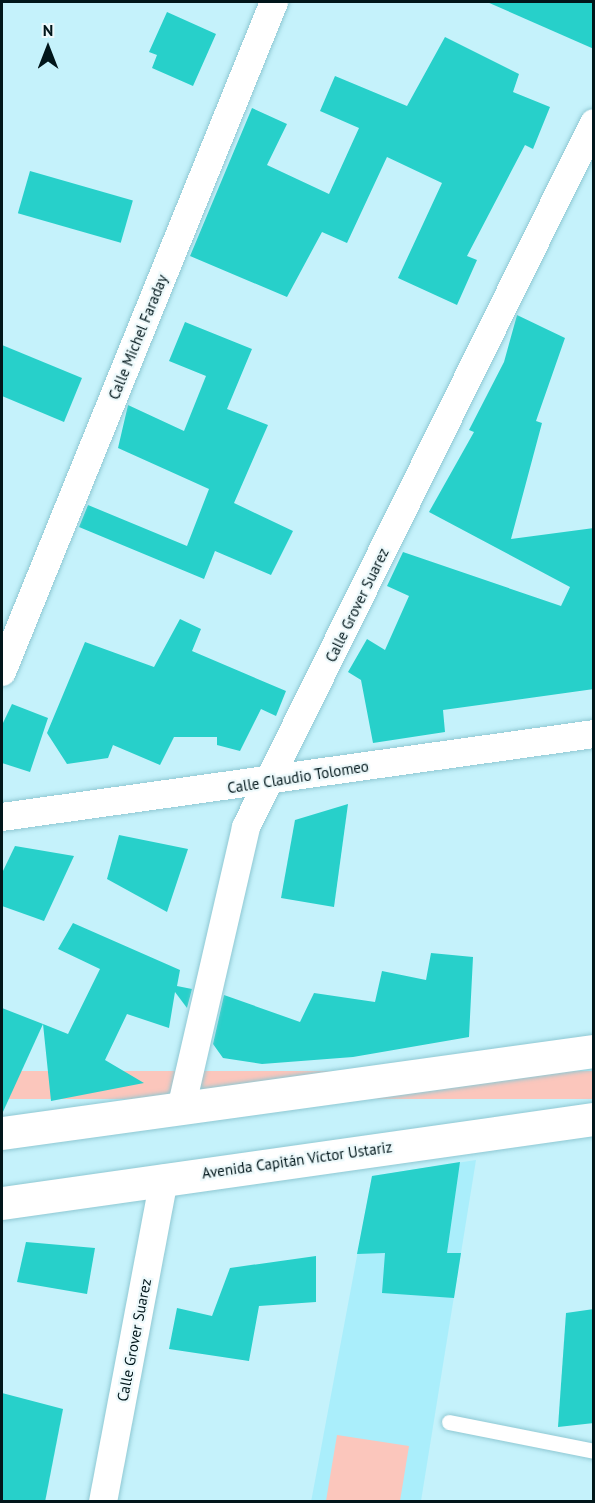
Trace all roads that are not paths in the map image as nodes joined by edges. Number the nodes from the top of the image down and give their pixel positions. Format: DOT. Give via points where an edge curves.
graph roads {
  1 [pos="274,2"];
  2 [pos="592,130"];
  3 [pos="2,672"];
  4 [pos="594,734"];
  5 [pos="270,782"];
  6 [pos="2,817"];
  7 [pos="594,1051"];
  8 [pos="181,1109"];
  9 [pos="594,1119"];
  10 [pos="2,1133"];
  11 [pos="164,1179"];
  12 [pos="2,1203"];
  13 [pos="449,1422"];
  14 [pos="594,1450"];
  15 [pos="103,1502"];
  1 -- 3 [label="street, Calle Michel Faraday"];
  2 -- 5 [label="street, Calle Grover Suarez"];
  4 -- 5 [label="street, Calle Claudio Tolomeo"];
  5 -- 6 [label="street, Calle Claudio Tolomeo"];
  5 -- 8 [label="street, Calle Grover Suarez" via="246,827"];
  7 -- 8 [label="main road"];
  8 -- 10 [label="main road"];
  9 -- 11 [label="main road, Avenida Capitán Víctor Ustariz"];
  11 -- 12 [label="main road, Avenida Capitán Víctor Ustariz"];
  11 -- 15 [label="street, Calle Grover Suarez"];
  13 -- 14 [label="lane"];
}
